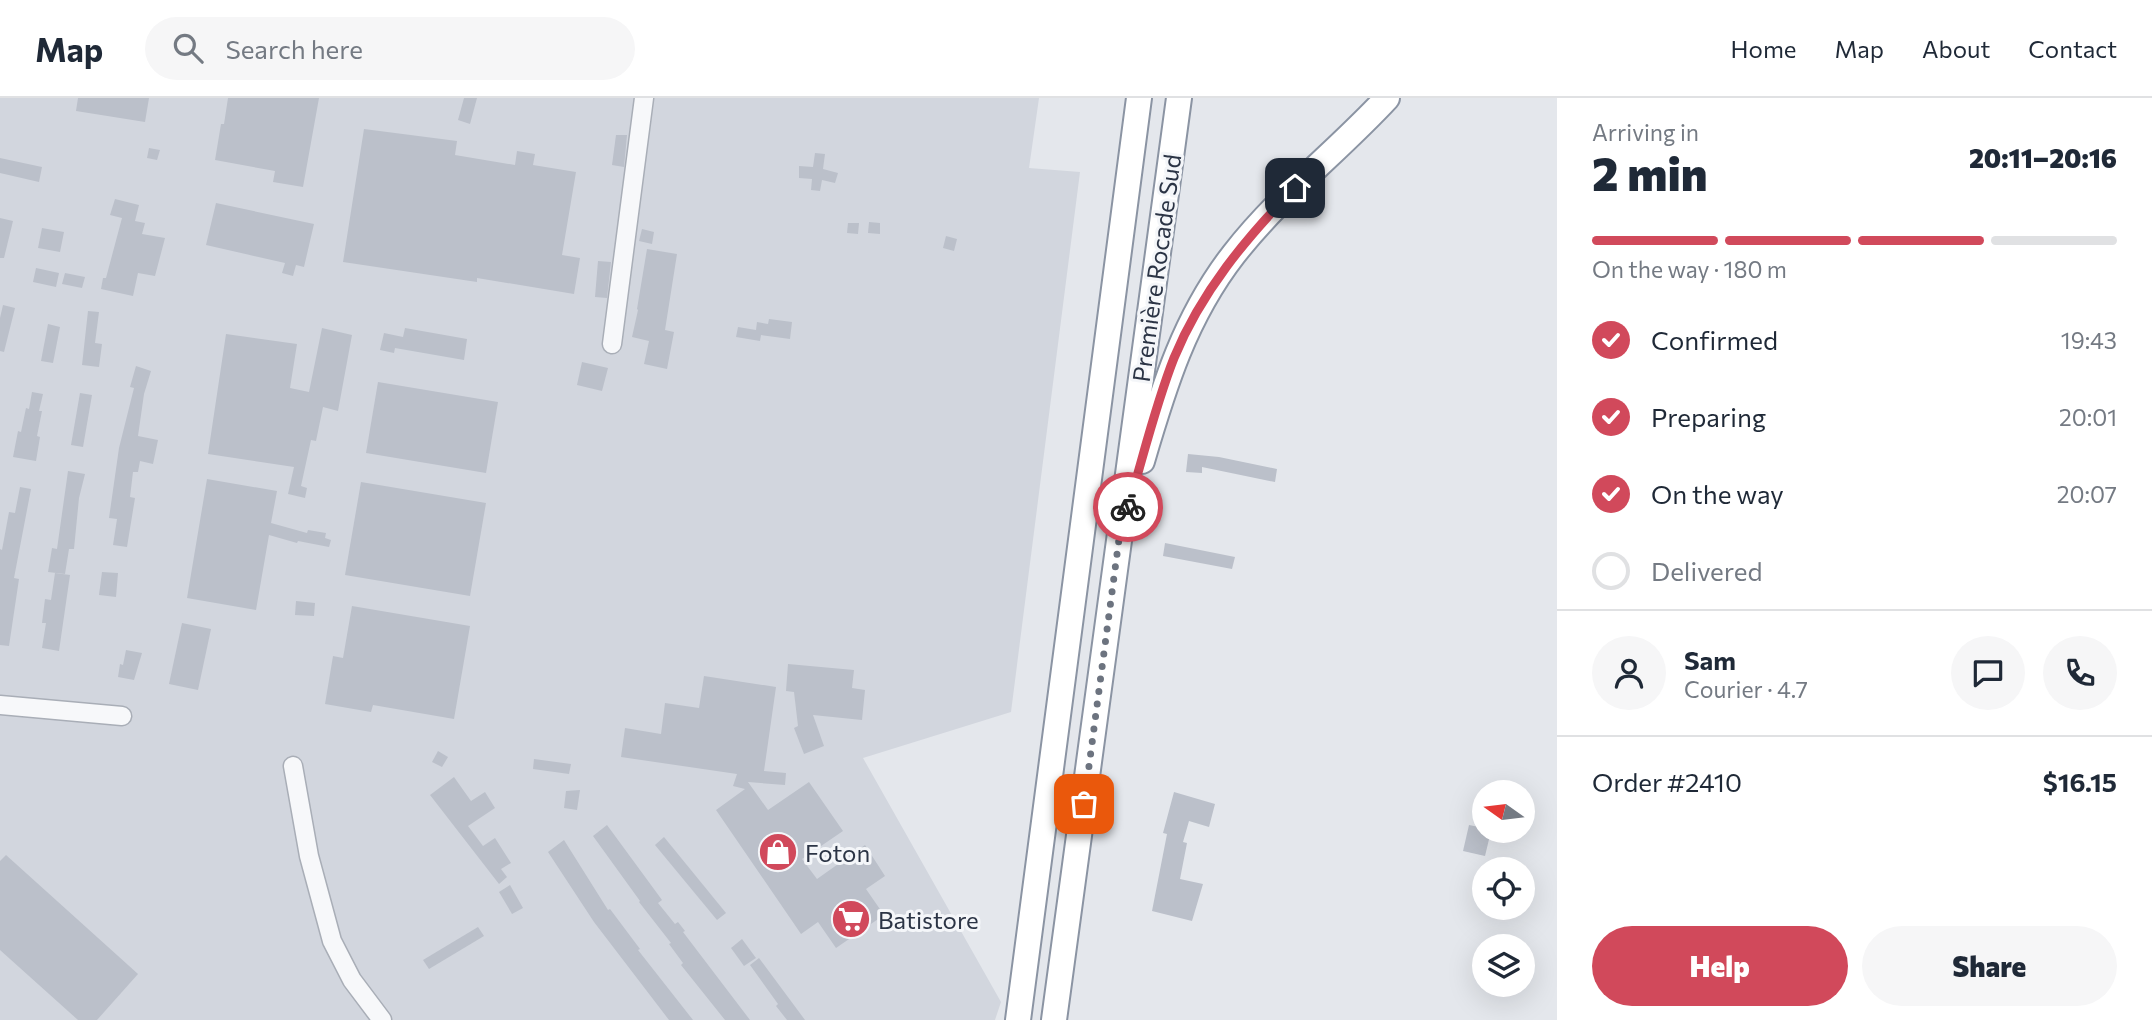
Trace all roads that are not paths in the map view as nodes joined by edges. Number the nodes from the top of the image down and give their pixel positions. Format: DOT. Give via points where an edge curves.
graph roads {
  1 [pos="644,98"];
  2 [pos="1130,98"];
  3 [pos="1139,98"];
  4 [pos="1179,98"];
  5 [pos="1387,98"];
  6 [pos="1134,138"];
  7 [pos="612,344"];
  8 [pos="1119,539"];
  9 [pos="0,705"];
  10 [pos="122,716"];
  11 [pos="293,766"];
  12 [pos="382,1020"];
  13 [pos="1018,1020"];
  14 [pos="1054,1020"];
  1 -- 7 [label="lane"];
  2 -- 6 [label="highway"];
  3 -- 6 [label="highway, Première Rocade Sud"];
  4 -- 8 [label="highway, Première Rocade Sud"];
  5 -- 8 [label="highway" via="1266,217 1213,285 1192,320 1162,391"];
  6 -- 13 [label="highway, Première Rocade Sud"];
  8 -- 14 [label="highway, Première Rocade Sud"];
  9 -- 10 [label="lane"];
  11 -- 12 [label="lane" via="309,856 332,941"];
}
